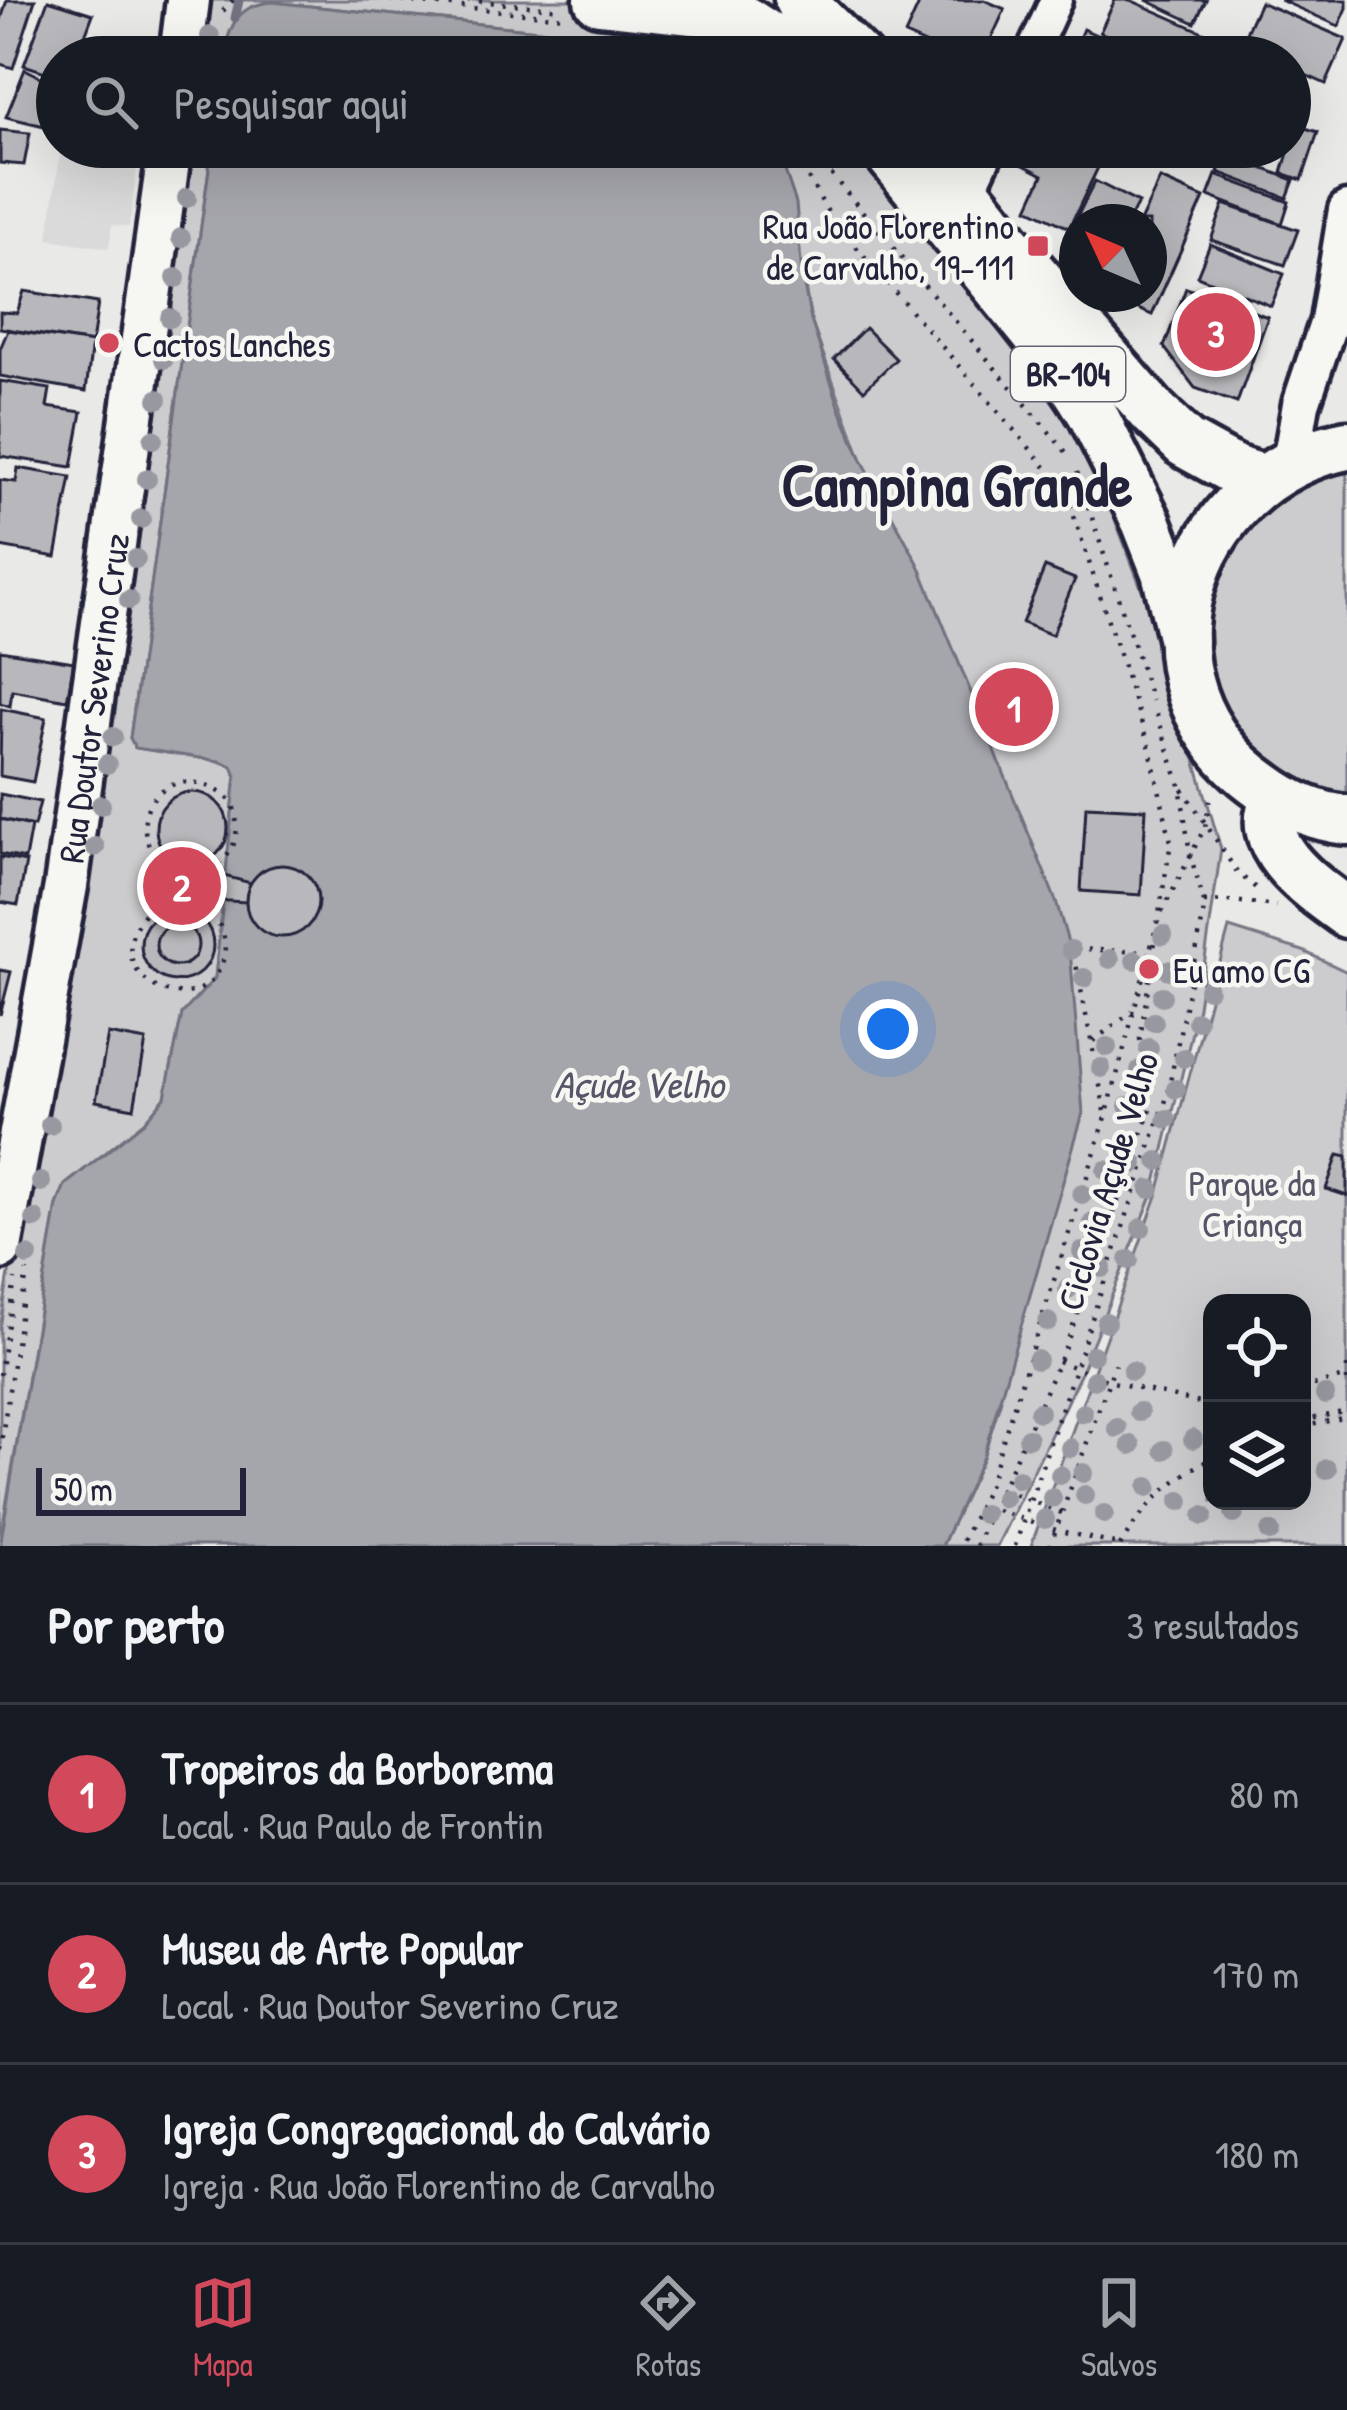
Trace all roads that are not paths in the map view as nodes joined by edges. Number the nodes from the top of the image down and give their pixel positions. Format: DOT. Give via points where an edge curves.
graph roads {
  1 [pos="188,0"];
  2 [pos="799,0"];
  3 [pos="1056,0"];
  4 [pos="586,9"];
  5 [pos="184,36"];
  6 [pos="768,36"];
  7 [pos="835,36"];
  8 [pos="1040,36"];
  9 [pos="167,168"];
  10 [pos="901,168"];
  11 [pos="947,168"];
  12 [pos="980,168"];
  13 [pos="968,194"];
  14 [pos="1347,210"];
  15 [pos="1347,445"];
  16 [pos="1276,471"];
  17 [pos="1183,640"];
  18 [pos="1277,797"];
  19 [pos="1347,820"];
  20 [pos="1347,913"];
  21 [pos="6,1164"];
  22 [pos="0,1248"];
  1 -- 5 [label="main road"];
  2 -- 7 [label="main road"];
  3 -- 8 [label="street"];
  4 -- 6 [label="main road" via="677,6 736,15"];
  9 -- 21 [label="main road, Rua Doutor Severino Cruz" via="66,886"];
  10 -- 17 [label="main road, BR-104" via="1092,413 1166,572"];
  11 -- 13 [label="main road, BR-104"];
  12 -- 13 [label="street"];
  13 -- 16 [label="main road, BR-104" via="1169,428 1211,458"];
  14 -- 16 [label="street" via="1329,321"];
  15 -- 16 [label="main road, BR-104"];
  16 -- 17 [label="main road, BR-104" via="1211,534 1195,568"];
  17 -- 18 [label="main road, BR-104" via="1202,717 1224,751"];
  18 -- 19 [label="main road, BR-104"];
  18 -- 20 [label="main road" via="1268,812 1271,840"];
  21 -- 22 [label="main road, Rua Doutor Severino Cruz"];
}
